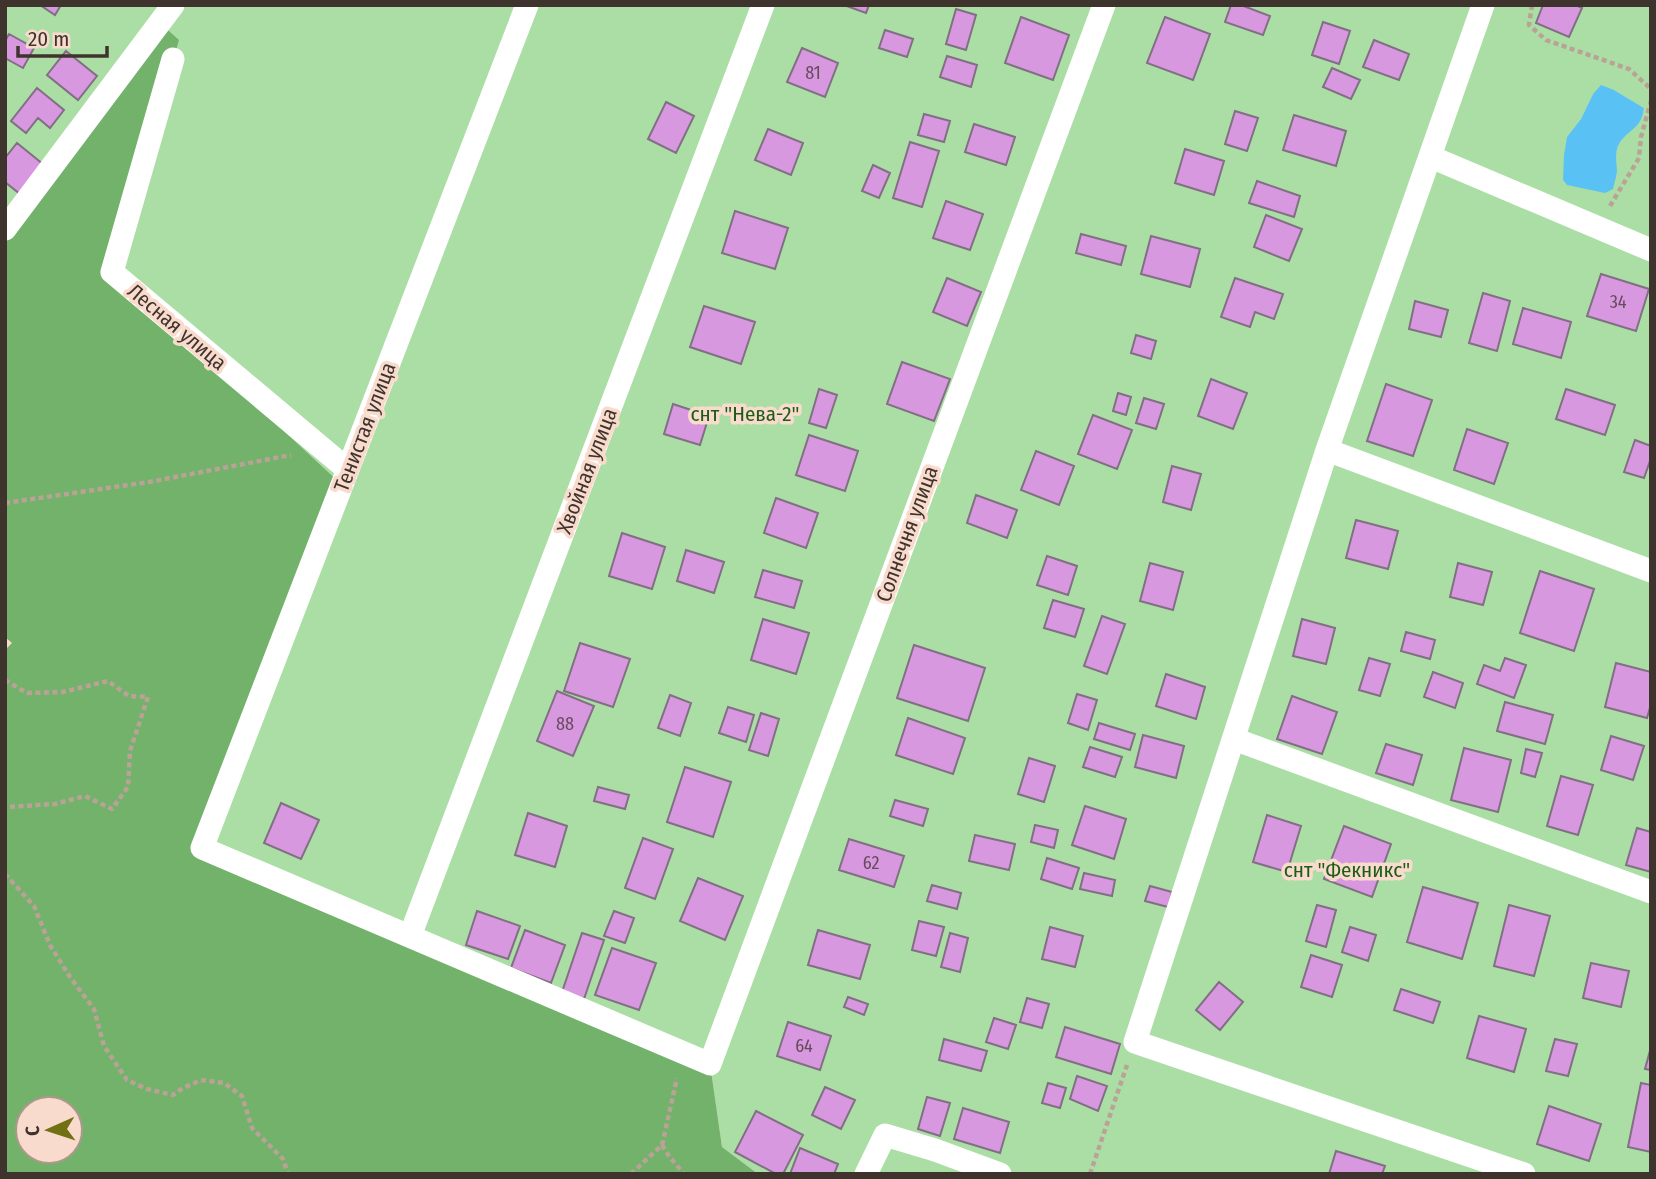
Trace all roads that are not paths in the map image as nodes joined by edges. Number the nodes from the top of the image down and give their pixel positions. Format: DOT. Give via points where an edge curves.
graph roads {
  1 [pos="173,5"];
  2 [pos="527,5"];
  3 [pos="763,5"];
  4 [pos="1104,5"];
  5 [pos="1483,5"];
  6 [pos="173,59"];
  7 [pos="1431,157"];
  8 [pos="5,229"];
  9 [pos="1651,250"];
  10 [pos="1327,450"];
  11 [pos="348,470"];
  12 [pos="1651,571"];
  13 [pos="1234,739"];
  14 [pos="1651,892"];
  15 [pos="410,936"];
  16 [pos="866,1174"];
  17 [pos="1000,1174"];
  18 [pos="1524,1174"];
  1 -- 8 [label="street"];
  2 -- 11 [label="street, Тенистая улица"];
  3 -- 15 [label="street, Хвойная улица"];
  4 -- 15 [label="street, Солнечня улица" via="710,1064"];
  5 -- 7 [label="street"];
  6 -- 11 [label="street, Лесная улица" via="113,272"];
  7 -- 9 [label="street"];
  7 -- 10 [label="street"];
  10 -- 12 [label="street"];
  10 -- 13 [label="street"];
  11 -- 15 [label="street, Тенистая улица" via="202,849"];
  13 -- 14 [label="street"];
  13 -- 18 [label="street" via="1135,1042"];
  16 -- 17 [label="street" via="884,1135"];
}
